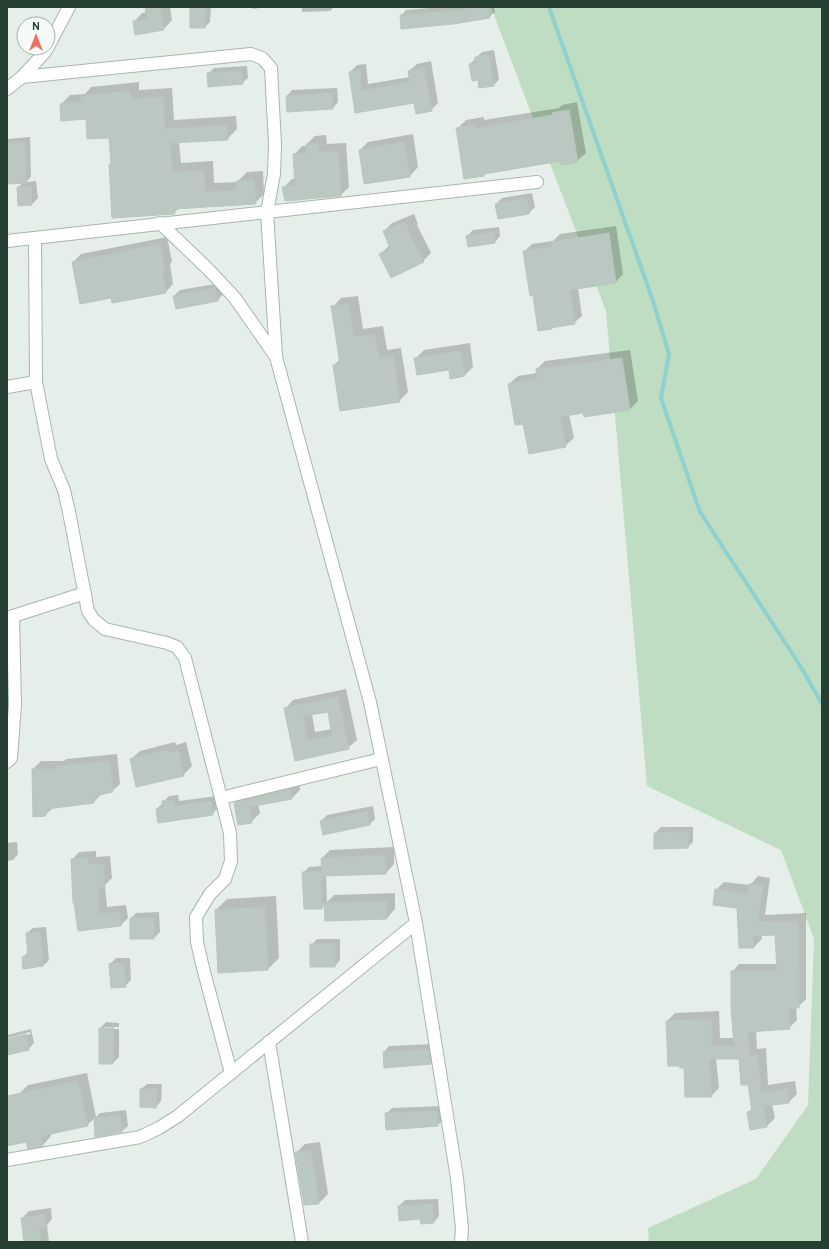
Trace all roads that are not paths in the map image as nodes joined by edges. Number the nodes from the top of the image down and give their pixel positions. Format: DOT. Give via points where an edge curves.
graph roads {
  1 [pos="69,7"];
  2 [pos="56,32"];
  3 [pos="41,56"];
  4 [pos="22,77"];
  5 [pos="7,89"];
  6 [pos="537,182"];
  7 [pos="267,212"];
  8 [pos="160,223"];
  9 [pos="35,238"];
  10 [pos="7,241"];
  11 [pos="276,357"];
  12 [pos="36,382"];
  13 [pos="7,387"];
  14 [pos="85,592"];
  15 [pos="10,617"];
  16 [pos="11,705"];
  17 [pos="381,759"];
  18 [pos="7,762"];
  19 [pos="221,798"];
  20 [pos="416,923"];
  21 [pos="269,1042"];
  22 [pos="231,1073"];
  23 [pos="22,1157"];
  24 [pos="7,1160"];
  25 [pos="7,1168"];
  26 [pos="302,1242"];
  27 [pos="461,1242"];
  1 -- 2 [label="street"];
  3 -- 4 [label="street"];
  4 -- 5 [label="street"];
  4 -- 7 [label="street" via="251,54 262,58 271,68 275,145 274,174"];
  6 -- 7 [label="street"];
  7 -- 8 [label="street"];
  7 -- 11 [label="street"];
  8 -- 9 [label="street"];
  8 -- 11 [label="street" via="235,298"];
  9 -- 10 [label="street"];
  9 -- 12 [label="street"];
  11 -- 17 [label="street" via="370,702"];
  12 -- 13 [label="street"];
  12 -- 14 [label="street" via="51,459 64,490"];
  14 -- 15 [label="street"];
  14 -- 19 [label="street" via="88,610 94,620 105,629 167,643 177,647 185,658"];
  15 -- 16 [label="street"];
  16 -- 18 [label="street" via="11,758"];
  17 -- 19 [label="street"];
  17 -- 20 [label="street"];
  19 -- 22 [label="street" via="230,833 232,861 225,879 210,894 196,917 196,924 203,968"];
  20 -- 21 [label="street"];
  20 -- 27 [label="street" via="457,1178"];
  21 -- 22 [label="street"];
  21 -- 26 [label="street"];
  22 -- 23 [label="street" via="178,1116 140,1136"];
  23 -- 24 [label="street"];
  23 -- 25 [label="street"];
}
